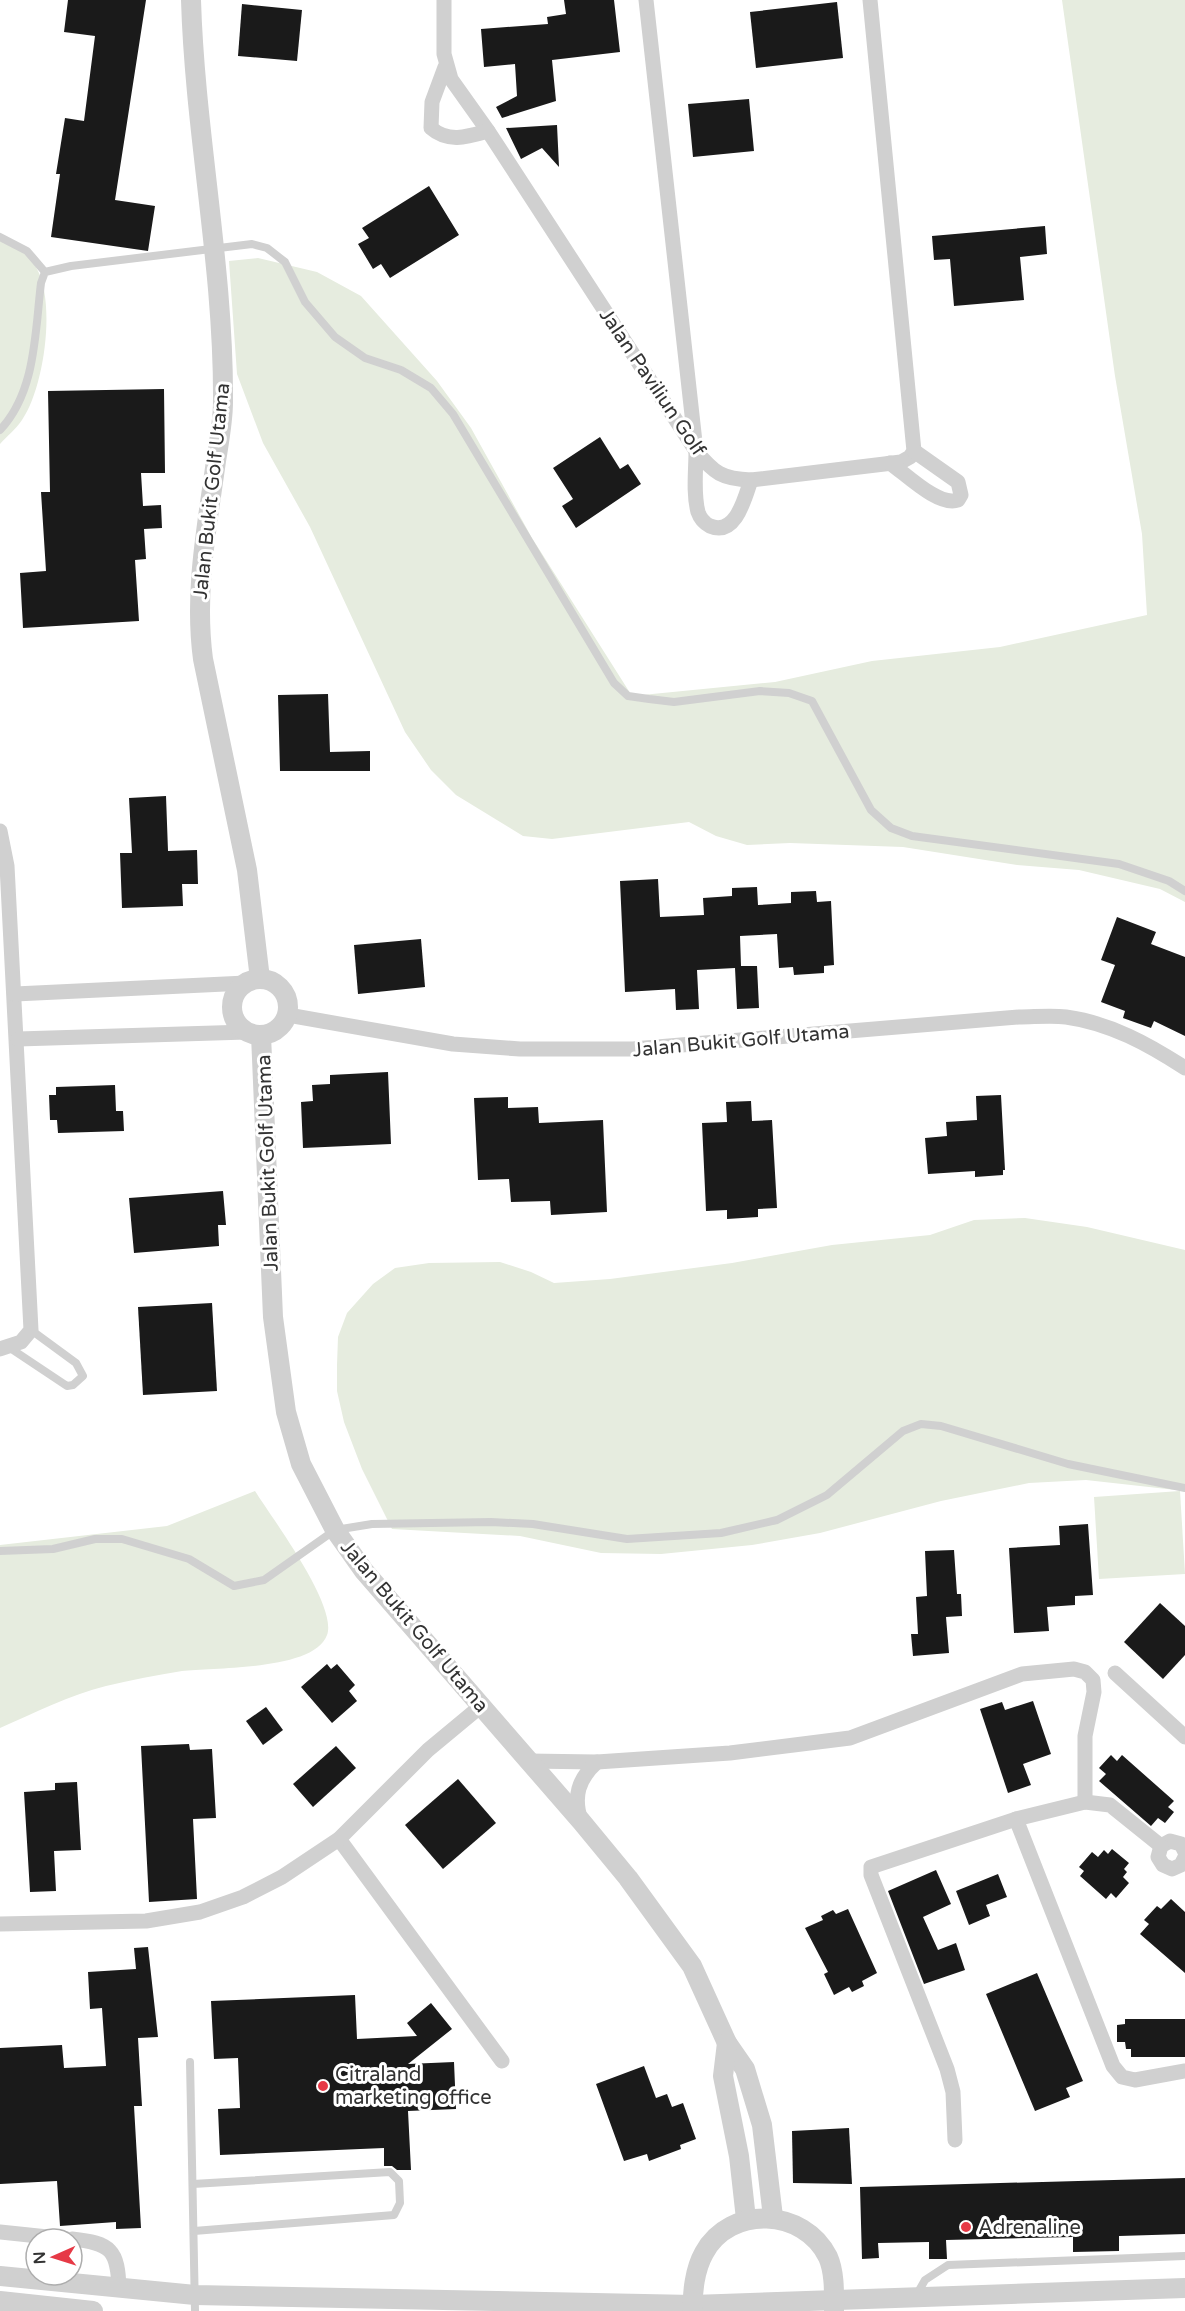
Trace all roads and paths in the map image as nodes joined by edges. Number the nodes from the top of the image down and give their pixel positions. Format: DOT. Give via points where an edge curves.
graph roads {
  1 [pos="191,0"];
  2 [pos="444,0"];
  3 [pos="646,0"];
  4 [pos="870,0"];
  5 [pos="446,67"];
  6 [pos="488,131"];
  7 [pos="0,237"];
  8 [pos="214,250"];
  9 [pos="45,272"];
  10 [pos="0,430"];
  11 [pos="696,451"];
  12 [pos="914,451"];
  13 [pos="890,464"];
  14 [pos="751,480"];
  15 [pos="0,831"];
  16 [pos="1185,891"];
  17 [pos="253,981"];
  18 [pos="15,994"];
  19 [pos="288,1015"];
  20 [pos="254,1034"];
  21 [pos="18,1039"];
  22 [pos="1185,1068"];
  23 [pos="31,1330"];
  24 [pos="5,1349"];
  25 [pos="1185,1488"];
  26 [pos="335,1530"];
  27 [pos="0,1551"];
  28 [pos="1115,1673"];
  29 [pos="481,1706"];
  30 [pos="1185,1737"];
  31 [pos="528,1761"];
  32 [pos="597,1762"];
  33 [pos="1085,1802"];
  34 [pos="1016,1819"];
  35 [pos="581,1821"];
  36 [pos="339,1839"];
  37 [pos="1161,1846"];
  38 [pos="1183,1856"];
  39 [pos="0,1924"];
  40 [pos="727,2043"];
  41 [pos="190,2061"];
  42 [pos="502,2061"];
  43 [pos="1185,2071"];
  44 [pos="955,2140"];
  45 [pos="193,2184"];
  46 [pos="772,2211"];
  47 [pos="745,2213"];
  48 [pos="194,2231"];
  49 [pos="0,2232"];
  50 [pos="24,2235"];
  51 [pos="84,2241"];
  52 [pos="1185,2256"];
  53 [pos="0,2276"];
  54 [pos="1185,2288"];
  55 [pos="119,2289"];
  56 [pos="915,2298"];
  57 [pos="0,2301"];
  58 [pos="195,2303"];
  59 [pos="978,2303"];
  60 [pos="834,2307"];
  61 [pos="693,2308"];
  62 [pos="93,2311"];
  1 -- 8 [label="street, Jalan Bukit Golf Utama" via="193,69"];
  2 -- 5 [label="street, Jalan Paviliun Golf"];
  3 -- 11 [label="street"];
  4 -- 12 [label="street"];
  5 -- 6 [label="street, Jalan Paviliun Golf"];
  5 -- 6 [label="street" via="432,102 431,128 441,137 456,138"];
  6 -- 11 [label="street, Jalan Paviliun Golf"];
  7 -- 9 [label="lane" via="27,251"];
  8 -- 9 [label="lane"];
  8 -- 16 [label="lane" via="252,244 267,248 285,262 305,302 335,337 365,358 401,370 431,388 453,414 614,683 628,696 674,702 760,692 789,693 812,701 859,792 891,828 912,836 1119,864 1169,881"];
  8 -- 17 [label="street, Jalan Bukit Golf Utama" via="224,405 204,536 198,624 247,870"];
  9 -- 10 [label="lane" via="28,382 15,414"];
  11 -- 14 [label="street, Jalan Paviliun Golf" via="712,470 730,479"];
  11 -- 14 [label="street" via="696,501 704,523 724,526 734,519"];
  12 -- 13 [label="street, Jalan Paviliun Golf" via="910,458"];
  12 -- 13 [label="street" via="958,482 958,500 940,500"];
  13 -- 14 [label="street, Jalan Paviliun Golf"];
  15 -- 18 [label="street" via="7,866"];
  17 -- 18 [label="street"];
  17 -- 19 [label="street" via="268,980 282,990 287,997"];
  17 -- 20 [label="street" via="234,996 232,1007 235,1019"];
  18 -- 21 [label="street"];
  19 -- 20 [label="street" via="275,1031"];
  19 -- 22 [label="street, Jalan Bukit Golf Utama" via="453,1044 520,1049 633,1049 1065,1016 1106,1026 1149,1045"];
  20 -- 21 [label="street"];
  20 -- 26 [label="street, Jalan Bukit Golf Utama" via="273,1317 286,1412 301,1464"];
  21 -- 23 [label="street"];
  23 -- 24 [label="street" via="21,1342"];
  23 -- 24 [label="lane" via="76,1363 83,1376 67,1386"];
  25 -- 26 [label="lane" via="1068,1464 941,1426 921,1424 887,1442 827,1495 777,1520 721,1533 627,1539 533,1524 490,1522 406,1522"];
  26 -- 27 [label="lane" via="264,1580 234,1586 189,1559 122,1539 95,1539 54,1549"];
  26 -- 29 [label="street, Jalan Bukit Golf Utama" via="364,1571"];
  28 -- 30 [label="street"];
  29 -- 31 [label="street, Jalan Bukit Golf Utama"];
  29 -- 36 [label="street" via="428,1750"];
  31 -- 32 [label="street"];
  31 -- 35 [label="street, Jalan Bukit Golf Utama"];
  32 -- 33 [label="street" via="730,1753 849,1738 1022,1674 1074,1669 1093,1680 1094,1692 1085,1736"];
  32 -- 35 [label="street" via="582,1778 578,1789"];
  33 -- 34 [label="street"];
  33 -- 37 [label="street" via="1110,1805"];
  34 -- 43 [label="street" via="1113,2066 1122,2077 1135,2080"];
  34 -- 44 [label="street" via="871,1867 870,1875 947,2069 953,2092"];
  35 -- 40 [label="street, Jalan Bukit Golf Utama" via="692,1966"];
  36 -- 39 [label="street" via="282,1877 243,1897 200,1912 146,1921"];
  36 -- 42 [label="street"];
  37 -- 38 [label="street" via="1170,1841"];
  37 -- 38 [label="street" via="1158,1857 1167,1868"];
  40 -- 46 [label="street, Jalan Bukit Golf Utama" via="745,2069 762,2125"];
  40 -- 47 [label="street" via="723,2076"];
  41 -- 45 [label="lane"];
  45 -- 48 [label="lane"];
  45 -- 48 [label="lane" via="390,2172 399,2181 400,2203 394,2215"];
  46 -- 47 [label="street"];
  46 -- 60 [label="street" via="814,2238 828,2257"];
  47 -- 61 [label="street" via="704,2252 695,2278"];
  48 -- 58 [label="lane"];
  49 -- 50 [label="street"];
  51 -- 55 [label="street" via="99,2242 111,2251 118,2265"];
  52 -- 56 [label="lane" via="948,2265 925,2280"];
  53 -- 55 [label="street"];
  54 -- 59 [label="street"];
  55 -- 58 [label="street"];
  56 -- 59 [label="street"];
  56 -- 60 [label="street"];
  57 -- 62 [label="street"];
  58 -- 61 [label="street"];
  60 -- 61 [label="street"];
}
